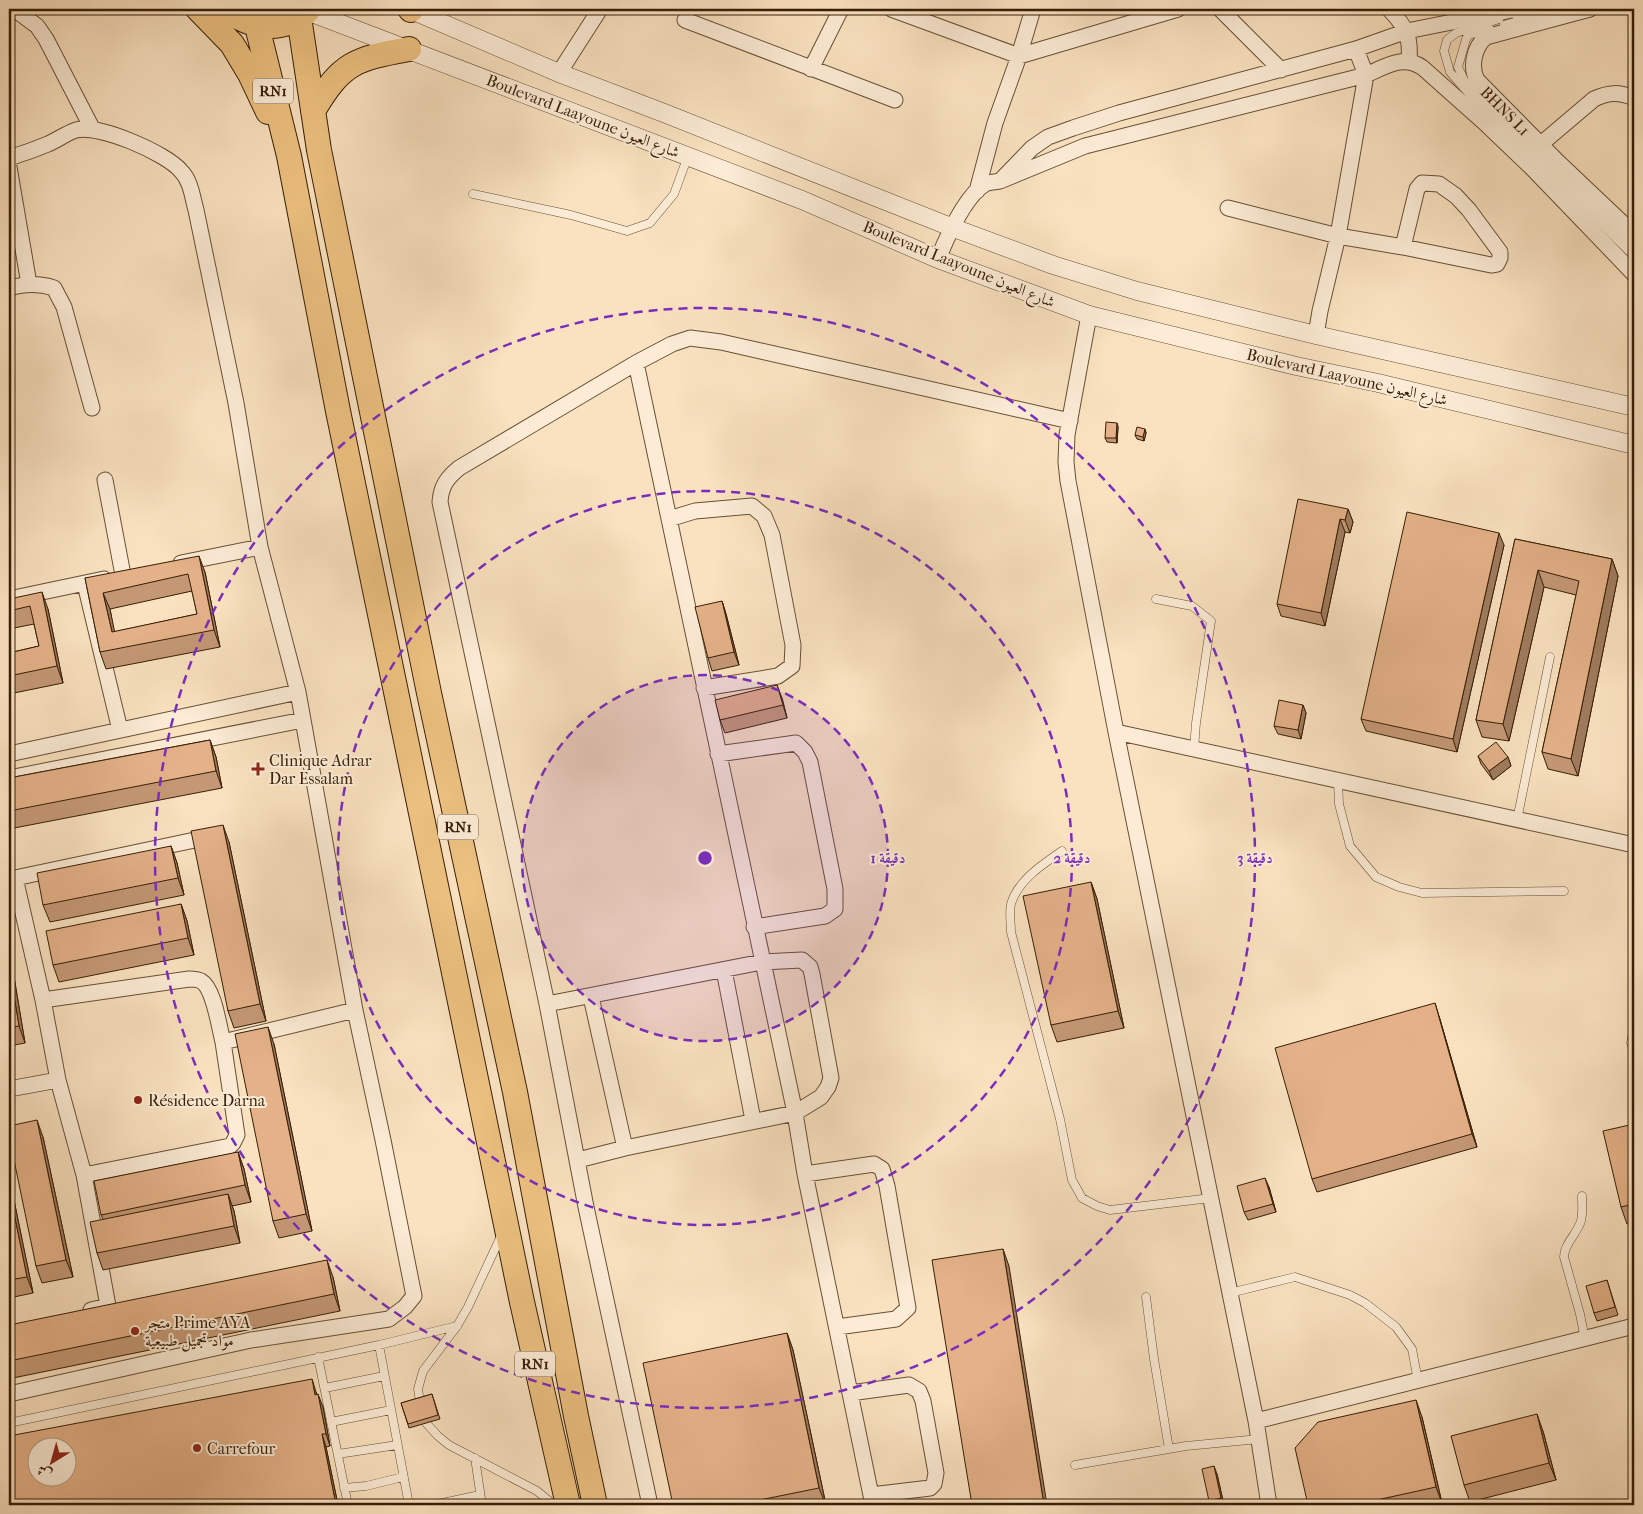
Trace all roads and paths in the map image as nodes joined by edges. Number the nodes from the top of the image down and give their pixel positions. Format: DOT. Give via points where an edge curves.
graph roads {
  1 [pos="14,9"];
  2 [pos="198,9"];
  3 [pos="228,9"];
  4 [pos="410,9"];
  5 [pos="600,9"];
  6 [pos="841,9"];
  7 [pos="891,9"];
  8 [pos="1033,9"];
  9 [pos="1178,9"];
  10 [pos="1220,9"];
  11 [pos="1389,9"];
  12 [pos="1517,9"];
  13 [pos="1535,9"];
  14 [pos="1563,9"];
  15 [pos="1590,9"];
  16 [pos="305,12"];
  17 [pos="685,20"];
  18 [pos="257,26"];
  19 [pos="1407,32"];
  20 [pos="1356,49"];
  21 [pos="409,50"];
  22 [pos="1019,56"];
  23 [pos="1409,61"];
  24 [pos="811,69"];
  25 [pos="1281,70"];
  26 [pos="559,73"];
  27 [pos="1366,75"];
  28 [pos="1634,98"];
  29 [pos="895,100"];
  30 [pos="314,111"];
  31 [pos="93,130"];
  32 [pos="1541,144"];
  33 [pos="289,156"];
  34 [pos="688,156"];
  35 [pos="9,158"];
  36 [pos="9,168"];
  37 [pos="1000,181"];
  38 [pos="977,192"];
  39 [pos="473,194"];
  40 [pos="1228,208"];
  41 [pos="951,227"];
  42 [pos="1634,234"];
  43 [pos="1338,236"];
  44 [pos="1403,247"];
  45 [pos="1634,248"];
  46 [pos="1634,256"];
  47 [pos="938,259"];
  48 [pos="1634,274"];
  49 [pos="29,284"];
  50 [pos="9,288"];
  51 [pos="1089,315"];
  52 [pos="1316,335"];
  53 [pos="636,363"];
  54 [pos="1634,406"];
  55 [pos="92,408"];
  56 [pos="1070,421"];
  57 [pos="1634,445"];
  58 [pos="105,480"];
  59 [pos="669,519"];
  60 [pos="260,547"];
  61 [pos="164,566"];
  62 [pos="139,572"];
  63 [pos="123,575"];
  64 [pos="85,584"];
  65 [pos="9,599"];
  66 [pos="1156,600"];
  67 [pos="1550,657"];
  68 [pos="704,688"];
  69 [pos="298,692"];
  70 [pos="304,720"];
  71 [pos="120,730"];
  72 [pos="1116,732"];
  73 [pos="1194,749"];
  74 [pos="9,754"];
  75 [pos="718,754"];
  76 [pos="9,778"];
  77 [pos="1338,780"];
  78 [pos="1517,820"];
  79 [pos="209,837"];
  80 [pos="1634,846"];
  81 [pos="1062,851"];
  82 [pos="12,878"];
  83 [pos="1564,891"];
  84 [pos="754,928"];
  85 [pos="762,962"];
  86 [pos="724,970"];
  87 [pos="591,996"];
  88 [pos="43,1000"];
  89 [pos="547,1004"];
  90 [pos="355,1010"];
  91 [pos="1634,1026"];
  92 [pos="223,1042"];
  93 [pos="1634,1050"];
  94 [pos="58,1080"];
  95 [pos="9,1089"];
  96 [pos="794,1112"];
  97 [pos="753,1120"];
  98 [pos="625,1148"];
  99 [pos="578,1160"];
  100 [pos="805,1174"];
  101 [pos="84,1175"];
  102 [pos="1582,1196"];
  103 [pos="1211,1198"];
  104 [pos="506,1222"];
  105 [pos="1230,1293"];
  106 [pos="1146,1297"];
  107 [pos="81,1312"];
  108 [pos="457,1326"];
  109 [pos="1634,1326"];
  110 [pos="837,1327"];
  111 [pos="1585,1339"];
  112 [pos="378,1345"];
  113 [pos="318,1357"];
  114 [pos="384,1376"];
  115 [pos="1418,1381"];
  116 [pos="325,1388"];
  117 [pos="850,1393"];
  118 [pos="9,1394"];
  119 [pos="420,1402"];
  120 [pos="391,1410"];
  121 [pos="331,1422"];
  122 [pos="1256,1422"];
  123 [pos="9,1423"];
  124 [pos="426,1423"];
  125 [pos="1259,1439"];
  126 [pos="397,1445"];
  127 [pos="1170,1449"];
  128 [pos="338,1454"];
  129 [pos="475,1458"];
  130 [pos="1075,1465"];
  131 [pos="404,1477"];
  132 [pos="344,1488"];
  133 [pos="480,1495"];
  134 [pos="872,1500"];
  135 [pos="348,1505"];
  136 [pos="409,1505"];
  137 [pos="433,1505"];
  138 [pos="482,1505"];
  139 [pos="554,1505"];
  140 [pos="568,1505"];
  141 [pos="595,1505"];
  142 [pos="650,1505"];
  143 [pos="1269,1505"];
  1 -- 31 [label="street" via="36,26 46,39"];
  2 -- 33 [label="highway" via="232,44"];
  3 -- 18 [label="highway" via="236,17"];
  4 -- 26 [label="street, Boulevard Laayoune شارع العيون"];
  5 -- 26 [label="street"];
  6 -- 24 [label="street"];
  7 -- 22 [label="street"];
  8 -- 22 [label="street"];
  9 -- 22 [label="street"];
  10 -- 25 [label="street"];
  11 -- 19 [label="street"];
  12 -- 19 [label="street"];
  13 -- 46 [label="lane, BHNS L1" via="1456,33 1448,40 1444,52 1450,72 1476,102"];
  14 -- 45 [label="lane, BHNS L1" via="1469,35 1458,67 1464,80"];
  15 -- 32 [label="street" via="1486,37 1476,52 1472,67 1477,80"];
  16 -- 18 [label="highway" via="279,26"];
  16 -- 21 [label="street, Boulevard Laayoune شارع العيون"];
  16 -- 30 [label="highway, RN1"];
  17 -- 24 [label="street"];
  18 -- 33 [label="highway, RN1"];
  19 -- 20 [label="street"];
  19 -- 23 [label="street"];
  20 -- 25 [label="street"];
  20 -- 27 [label="street"];
  21 -- 30 [label="highway" via="362,59 351,65 326,90"];
  21 -- 34 [label="street, Boulevard Laayoune شارع العيون"];
  22 -- 38 [label="street" via="995,123"];
  23 -- 27 [label="street" via="1388,65"];
  23 -- 48 [label="street" via="1423,68 1488,125 1572,207"];
  24 -- 29 [label="street"];
  25 -- 37 [label="street" via="1048,137 1032,148"];
  26 -- 41 [label="street, Boulevard Laayoune شارع العيون"];
  27 -- 37 [label="street" via="1085,146"];
  27 -- 43 [label="street"];
  28 -- 32 [label="street" via="1614,92 1604,94"];
  30 -- 141 [label="highway, RN1" via="319,150 429,693 515,1092"];
  31 -- 35 [label="street" via="75,130"];
  31 -- 60 [label="street" via="128,139 158,154 182,171 188,181 236,402"];
  32 -- 42 [label="street"];
  33 -- 104 [label="highway, RN1" via="338,411"];
  34 -- 39 [label="lane" via="668,202 650,223 627,231"];
  34 -- 47 [label="street, Boulevard Laayoune شارع العيون" via="802,200"];
  36 -- 49 [label="street"];
  37 -- 38 [label="street" via="986,183"];
  38 -- 41 [label="street"];
  40 -- 43 [label="street"];
  41 -- 47 [label="street"];
  41 -- 52 [label="street, Boulevard Laayoune شارع العيون" via="1106,282"];
  43 -- 44 [label="street"];
  43 -- 52 [label="street"];
  44 -- 44 [label="street" via="1491,265 1497,264 1500,258 1500,252 1466,205 1439,184 1422,183 1417,189"];
  47 -- 51 [label="street, Boulevard Laayoune شارع العيون"];
  49 -- 50 [label="street"];
  49 -- 55 [label="street" via="54,288 64,307"];
  51 -- 56 [label="street"];
  51 -- 57 [label="street, Boulevard Laayoune شارع العيون"];
  52 -- 54 [label="street, Boulevard Laayoune شارع العيون"];
  53 -- 56 [label="street" via="681,340 701,339"];
  53 -- 59 [label="street"];
  53 -- 89 [label="street" via="459,468 450,475 441,491 440,502"];
  56 -- 72 [label="street" via="1066,450 1068,481"];
  58 -- 63 [label="street"];
  59 -- 68 [label="street"];
  59 -- 68 [label="street" via="695,511 752,506 764,516 772,535 792,645 792,666 778,676"];
  60 -- 61 [label="street"];
  60 -- 69 [label="street"];
  62 -- 63 [label="street"];
  63 -- 64 [label="street"];
  64 -- 65 [label="street"];
  64 -- 71 [label="street"];
  66 -- 73 [label="lane" via="1192,606 1211,621"];
  67 -- 78 [label="lane"];
  68 -- 75 [label="street"];
  69 -- 70 [label="street"];
  69 -- 71 [label="street"];
  70 -- 76 [label="street"];
  70 -- 90 [label="street"];
  71 -- 74 [label="street"];
  72 -- 73 [label="street"];
  72 -- 103 [label="street"];
  73 -- 77 [label="street"];
  75 -- 84 [label="street"];
  75 -- 84 [label="street" via="796,743 810,762 835,889 835,910 825,916"];
  77 -- 78 [label="street"];
  77 -- 83 [label="lane" via="1339,804 1350,846 1376,877 1422,893"];
  78 -- 80 [label="street"];
  79 -- 82 [label="street"];
  81 -- 103 [label="lane" via="1016,890 1011,906 1011,932 1060,1119 1072,1180 1082,1198 1110,1210"];
  82 -- 88 [label="street"];
  84 -- 85 [label="street"];
  85 -- 86 [label="street"];
  85 -- 96 [label="street"];
  85 -- 96 [label="street" via="802,960 812,974 831,1078 821,1098"];
  86 -- 87 [label="street"];
  86 -- 97 [label="street"];
  87 -- 89 [label="street"];
  87 -- 98 [label="street"];
  88 -- 92 [label="street" via="197,979 210,992"];
  88 -- 94 [label="street"];
  89 -- 99 [label="street"];
  90 -- 92 [label="street"];
  90 -- 118 [label="street" via="414,1296 405,1307 389,1319 251,1340"];
  91 -- 93 [label="lane" via="1631,1043"];
  92 -- 101 [label="street" via="237,1135 234,1143"];
  94 -- 95 [label="street"];
  94 -- 101 [label="street"];
  96 -- 97 [label="street"];
  96 -- 100 [label="street"];
  97 -- 98 [label="street"];
  98 -- 99 [label="street"];
  99 -- 142 [label="street"];
  100 -- 110 [label="street"];
  100 -- 110 [label="street" via="874,1164 882,1169 887,1186 908,1308 896,1319"];
  101 -- 107 [label="street" via="113,1305"];
  102 -- 111 [label="lane" via="1582,1219 1564,1250 1564,1257"];
  103 -- 105 [label="street"];
  104 -- 108 [label="lane" via="486,1271"];
  104 -- 140 [label="highway, RN1"];
  105 -- 115 [label="lane" via="1295,1277 1350,1295 1396,1327 1412,1349"];
  105 -- 122 [label="street"];
  106 -- 127 [label="lane"];
  108 -- 112 [label="lane"];
  108 -- 119 [label="lane" via="423,1371 418,1389"];
  109 -- 111 [label="street"];
  110 -- 117 [label="street"];
  111 -- 115 [label="street"];
  112 -- 113 [label="lane"];
  112 -- 114 [label="lane"];
  113 -- 116 [label="lane"];
  113 -- 123 [label="lane"];
  114 -- 116 [label="lane"];
  114 -- 120 [label="lane"];
  115 -- 122 [label="street"];
  116 -- 121 [label="lane"];
  117 -- 134 [label="street"];
  117 -- 134 [label="street" via="909,1386 919,1391 923,1401 936,1473 934,1484 930,1488"];
  120 -- 121 [label="lane"];
  120 -- 126 [label="lane"];
  121 -- 128 [label="lane"];
  122 -- 125 [label="street"];
  124 -- 129 [label="lane" via="449,1445"];
  125 -- 127 [label="lane"];
  125 -- 143 [label="street"];
  126 -- 128 [label="lane"];
  126 -- 131 [label="lane"];
  127 -- 130 [label="lane"];
  128 -- 132 [label="lane"];
  129 -- 133 [label="lane"];
  129 -- 139 [label="lane" via="537,1491"];
  131 -- 132 [label="lane"];
  131 -- 136 [label="lane"];
  132 -- 135 [label="lane"];
  133 -- 137 [label="lane"];
  133 -- 138 [label="lane"];
}
